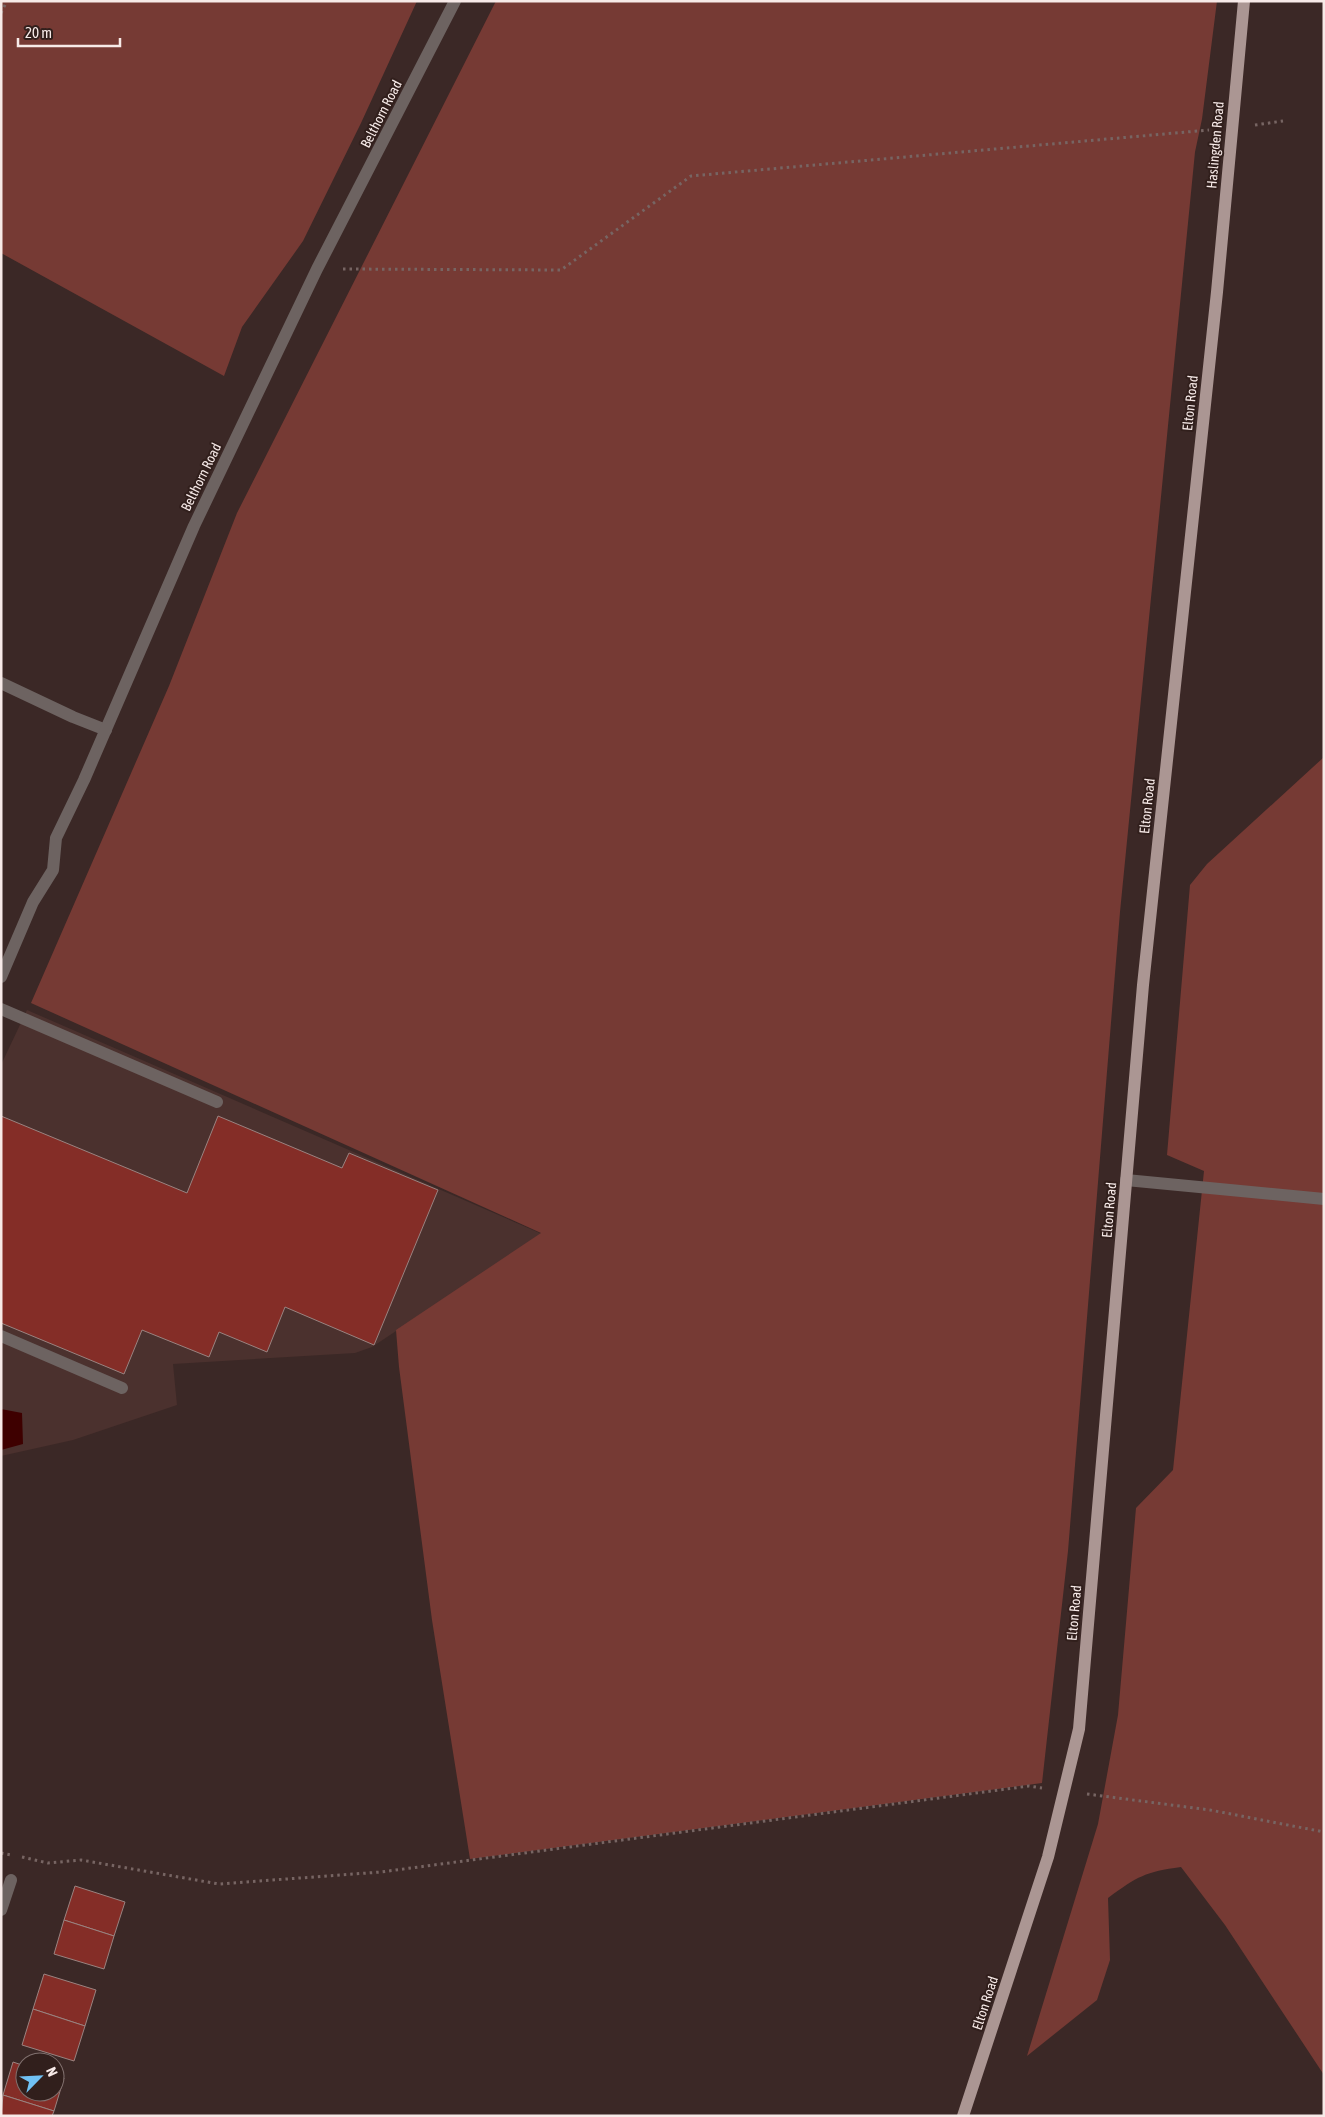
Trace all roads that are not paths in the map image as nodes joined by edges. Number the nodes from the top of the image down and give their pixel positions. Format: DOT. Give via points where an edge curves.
graph roads {
  1 [pos="455,1"];
  2 [pos="1244,1"];
  3 [pos="1217,292"];
  4 [pos="1,683"];
  5 [pos="106,730"];
  6 [pos="1,977"];
  7 [pos="1,1009"];
  8 [pos="217,1102"];
  9 [pos="1126,1180"];
  10 [pos="1324,1199"];
  11 [pos="1,1336"];
  12 [pos="122,1388"];
  13 [pos="11,1880"];
  14 [pos="1,1910"];
  15 [pos="964,2116"];
  1 -- 5 [label="street, Belthorn Road" via="317,269 194,526"];
  2 -- 3 [label="main road, Haslingden Road"];
  3 -- 9 [label="main road, Elton Road" via="1144,975"];
  4 -- 5 [label="street"];
  5 -- 6 [label="street, Belthorn Road" via="56,838 52,870 33,902"];
  7 -- 8 [label="street"];
  9 -- 10 [label="street"];
  9 -- 15 [label="main road, Elton Road" via="1078,1729 1048,1858"];
  11 -- 12 [label="street"];
  13 -- 14 [label="street"];
}
